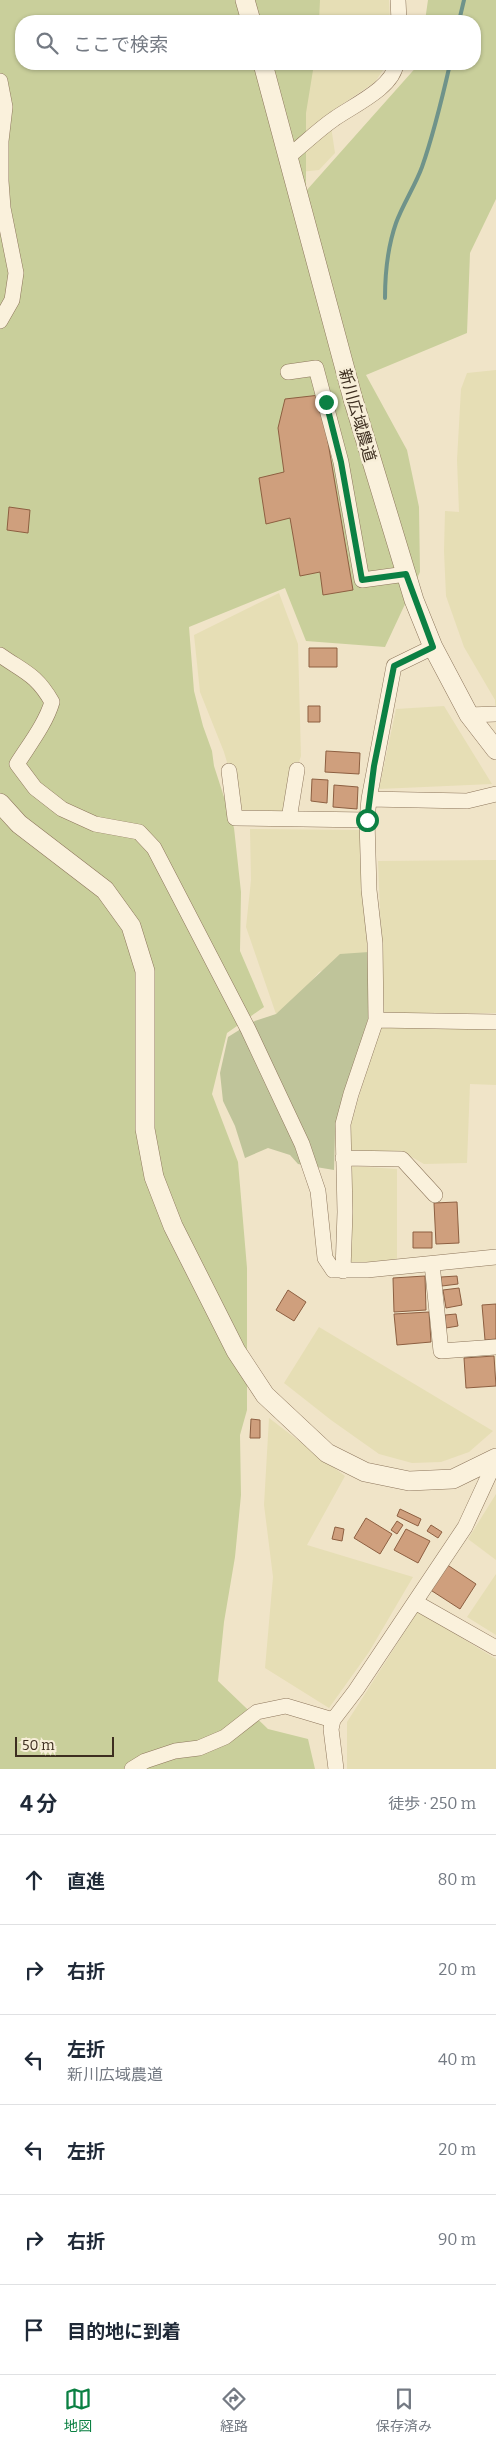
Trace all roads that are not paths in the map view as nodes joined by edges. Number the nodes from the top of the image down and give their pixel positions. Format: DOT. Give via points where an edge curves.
graph roads {
  1 [pos="245,0"];
  2 [pos="398,0"];
  3 [pos="249,15"];
  4 [pos="399,15"];
  5 [pos="265,70"];
  6 [pos="394,70"];
  7 [pos="0,81"];
  8 [pos="289,156"];
  9 [pos="0,321"];
  10 [pos="288,372"];
  11 [pos="406,574"];
  12 [pos="433,647"];
  13 [pos="0,655"];
  14 [pos="469,714"];
  15 [pos="496,714"];
  16 [pos="496,750"];
  17 [pos="297,770"];
  18 [pos="229,771"];
  19 [pos="496,794"];
  20 [pos="369,799"];
  21 [pos="0,803"];
  22 [pos="289,819"];
  23 [pos="367,820"];
  24 [pos="376,1020"];
  25 [pos="496,1022"];
  26 [pos="343,1158"];
  27 [pos="435,1195"];
  28 [pos="496,1257"];
  29 [pos="432,1264"];
  30 [pos="343,1271"];
  31 [pos="496,1347"];
  32 [pos="496,1459"];
  33 [pos="415,1602"];
  34 [pos="496,1648"];
  35 [pos="333,1720"];
  36 [pos="132,1769"];
  37 [pos="336,1769"];
  1 -- 3 [label="street"];
  2 -- 4 [label="street"];
  5 -- 8 [label="street, 新川広域農道"];
  6 -- 8 [label="street" via="378,91 333,119"];
  7 -- 9 [label="street" via="5,107 1,140 3,208 16,273 12,300"];
  8 -- 11 [label="street, 新川広域農道" via="353,399"];
  10 -- 11 [label="street" via="316,368 341,462 362,580"];
  11 -- 12 [label="street, 新川広域農道"];
  12 -- 14 [label="street, 新川広域農道"];
  12 -- 20 [label="street" via="394,666"];
  13 -- 30 [label="street" via="33,675 52,702 48,718 37,729 17,764 35,788 62,809 95,824 139,832 154,848 248,1029 302,1144 318,1191 325,1258 334,1270"];
  14 -- 15 [label="street"];
  14 -- 16 [label="street, 新川広域農道"];
  17 -- 22 [label="street"];
  18 -- 22 [label="street" via="235,818"];
  19 -- 20 [label="street" via="467,801"];
  20 -- 23 [label="street"];
  21 -- 32 [label="street" via="18,824 105,890 131,926 145,970 145,1129 154,1177 174,1226 236,1351 265,1395 327,1453 365,1472 409,1481 453,1479"];
  22 -- 23 [label="street"];
  23 -- 24 [label="street"];
  24 -- 25 [label="street"];
  24 -- 26 [label="street" via="343,1124"];
  26 -- 27 [label="street" via="402,1160"];
  26 -- 30 [label="street"];
  28 -- 29 [label="street"];
  29 -- 30 [label="street"];
  29 -- 31 [label="street" via="441,1351"];
  32 -- 33 [label="street" via="465,1527"];
  33 -- 34 [label="street"];
  33 -- 35 [label="street"];
  35 -- 36 [label="street" via="286,1706 257,1712 225,1737 199,1748 175,1751 145,1761"];
  35 -- 37 [label="street" via="331,1729"];
}
